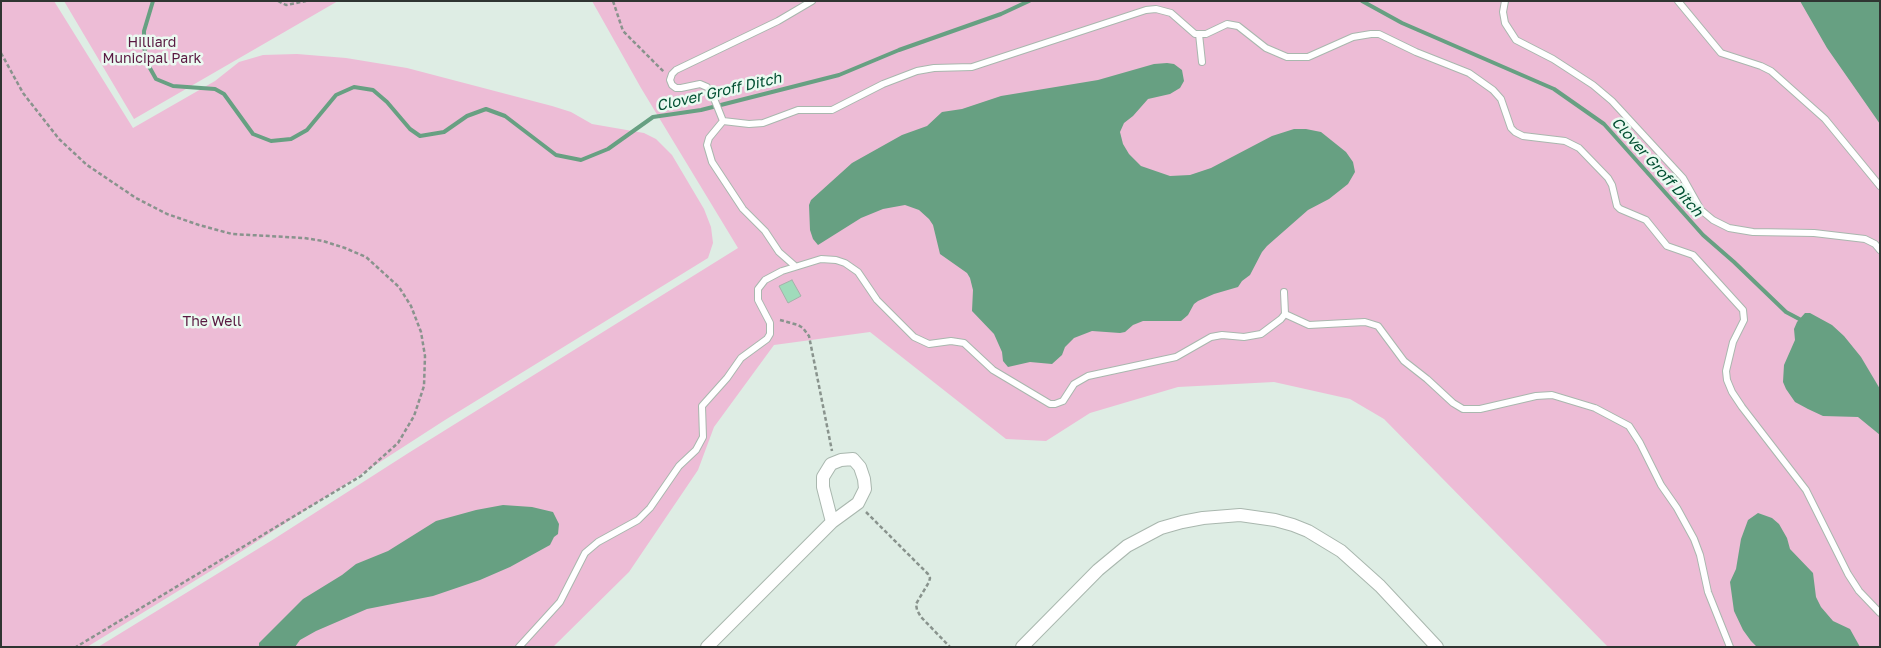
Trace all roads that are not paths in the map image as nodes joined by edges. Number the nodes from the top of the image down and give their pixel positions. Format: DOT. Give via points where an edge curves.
graph roads {
  1 [pos="812,1"];
  2 [pos="1505,1"];
  3 [pos="1678,1"];
  4 [pos="1199,34"];
  5 [pos="1202,62"];
  6 [pos="723,121"];
  7 [pos="1880,186"];
  8 [pos="1880,250"];
  9 [pos="795,266"];
  10 [pos="1284,292"];
  11 [pos="1285,314"];
  12 [pos="832,522"];
  13 [pos="1880,613"];
  14 [pos="519,647"];
  15 [pos="707,647"];
  16 [pos="1022,647"];
  17 [pos="1438,647"];
  18 [pos="1730,647"];
  1 -- 6 [label="lane" via="672,74 670,80 676,88 700,84 707,87"];
  2 -- 8 [label="lane" via="1503,12 1511,35 1593,85 1612,101 1682,178 1701,210 1712,220 1729,228 1752,232 1814,233 1871,240"];
  3 -- 7 [label="lane" via="1721,53 1771,71 1819,114"];
  4 -- 5 [label="lane"];
  4 -- 6 [label="lane" via="1171,13 1146,10 972,67 916,71 832,110 798,110 764,123"];
  4 -- 13 [label="lane" via="1233,24 1266,48 1295,58 1314,55 1352,37 1379,34 1480,80 1500,99 1511,128 1519,134 1564,141 1579,148 1608,178 1620,209 1646,220 1667,246 1693,255 1743,310 1744,320 1733,342 1726,371 1732,392 1806,490 1848,574"];
  6 -- 9 [label="lane" via="707,145 712,162 743,209"];
  9 -- 11 [label="lane" via="828,258 852,267 877,300 914,337 929,344 951,340 964,343 992,370 1050,404 1063,401 1074,384 1088,376 1176,357 1210,337 1256,336"];
  9 -- 14 [label="lane" via="761,284 757,295 770,323 770,334 741,358 702,406 703,438 696,450 679,466 638,520 590,548 560,602"];
  10 -- 11 [label="lane"];
  11 -- 18 [label="lane" via="1309,325 1365,322 1378,326 1404,362 1464,409 1480,410 1552,395 1595,408 1629,426 1694,539 1708,592"];
  12 -- 12 [label="street" via="823,477 831,464 853,459 860,468 865,489 858,503"];
  12 -- 15 [label="street"];
  16 -- 17 [label="street" via="1098,570 1127,546 1161,528 1182,522 1240,515 1293,525 1342,551"];
}
